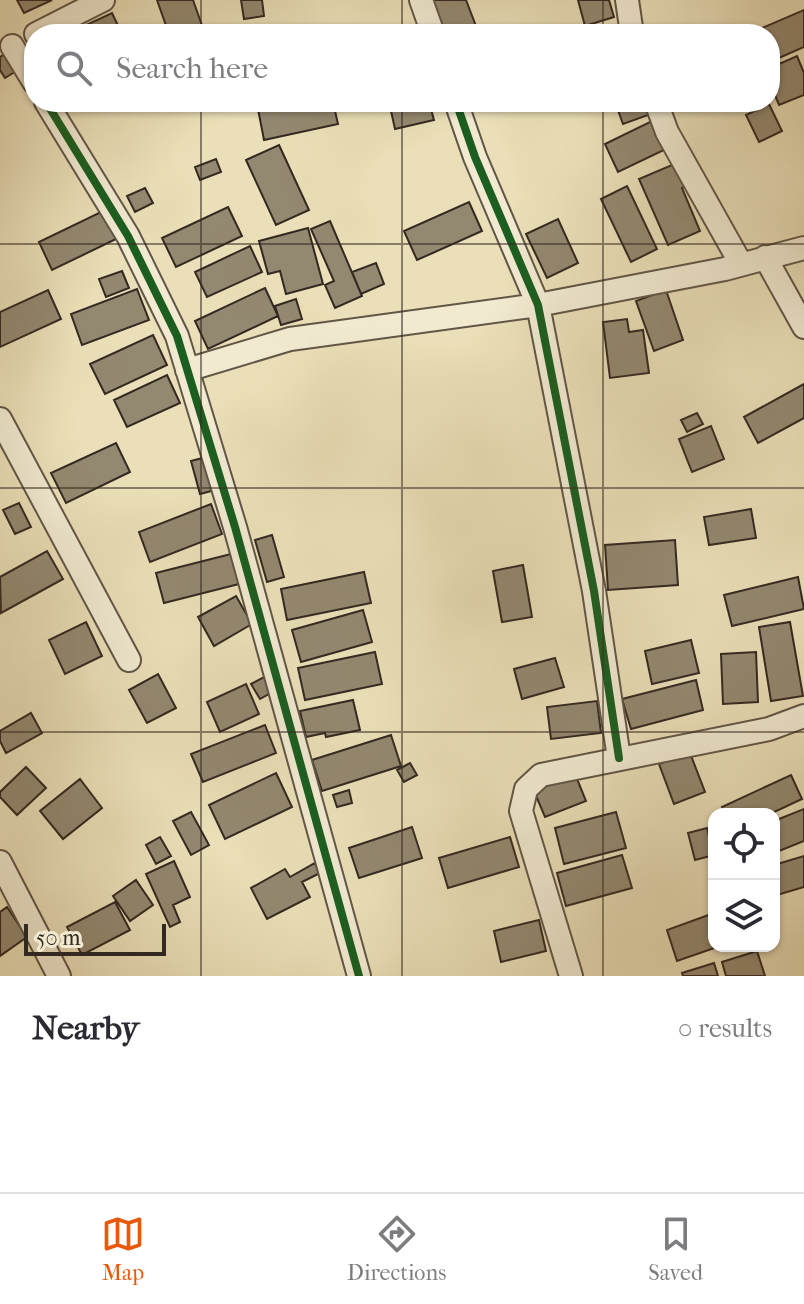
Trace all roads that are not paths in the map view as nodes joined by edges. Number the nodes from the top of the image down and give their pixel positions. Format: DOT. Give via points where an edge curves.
graph roads {
  1 [pos="421,0"];
  2 [pos="627,0"];
  3 [pos="88,3"];
  4 [pos="52,24"];
  5 [pos="429,24"];
  6 [pos="631,24"];
  7 [pos="24,40"];
  8 [pos="6,49"];
  9 [pos="24,70"];
  10 [pos="52,112"];
  11 [pos="459,112"];
  12 [pos="660,112"];
  13 [pos="804,248"];
  14 [pos="765,257"];
  15 [pos="741,264"];
  16 [pos="538,305"];
  17 [pos="804,327"];
  18 [pos="187,370"];
  19 [pos="0,419"];
  20 [pos="129,660"];
  21 [pos="804,716"];
  22 [pos="619,758"];
  23 [pos="0,862"];
  24 [pos="59,976"];
  25 [pos="359,976"];
  26 [pos="571,976"];
  1 -- 5 [label="street"];
  2 -- 6 [label="street"];
  3 -- 4 [label="street"];
  7 -- 8 [label="street"];
  8 -- 9 [label="street"];
  10 -- 18 [label="street" via="128,236 177,336"];
  11 -- 16 [label="street"];
  12 -- 15 [label="street"];
  13 -- 14 [label="street"];
  14 -- 15 [label="street"];
  14 -- 17 [label="street"];
  15 -- 16 [label="street"];
  16 -- 18 [label="street" via="290,339"];
  16 -- 22 [label="street" via="594,591"];
  18 -- 25 [label="street"];
  19 -- 20 [label="street"];
  21 -- 22 [label="street" via="769,729"];
  22 -- 26 [label="street" via="541,775 526,789 521,811"];
  23 -- 24 [label="street"];
}
